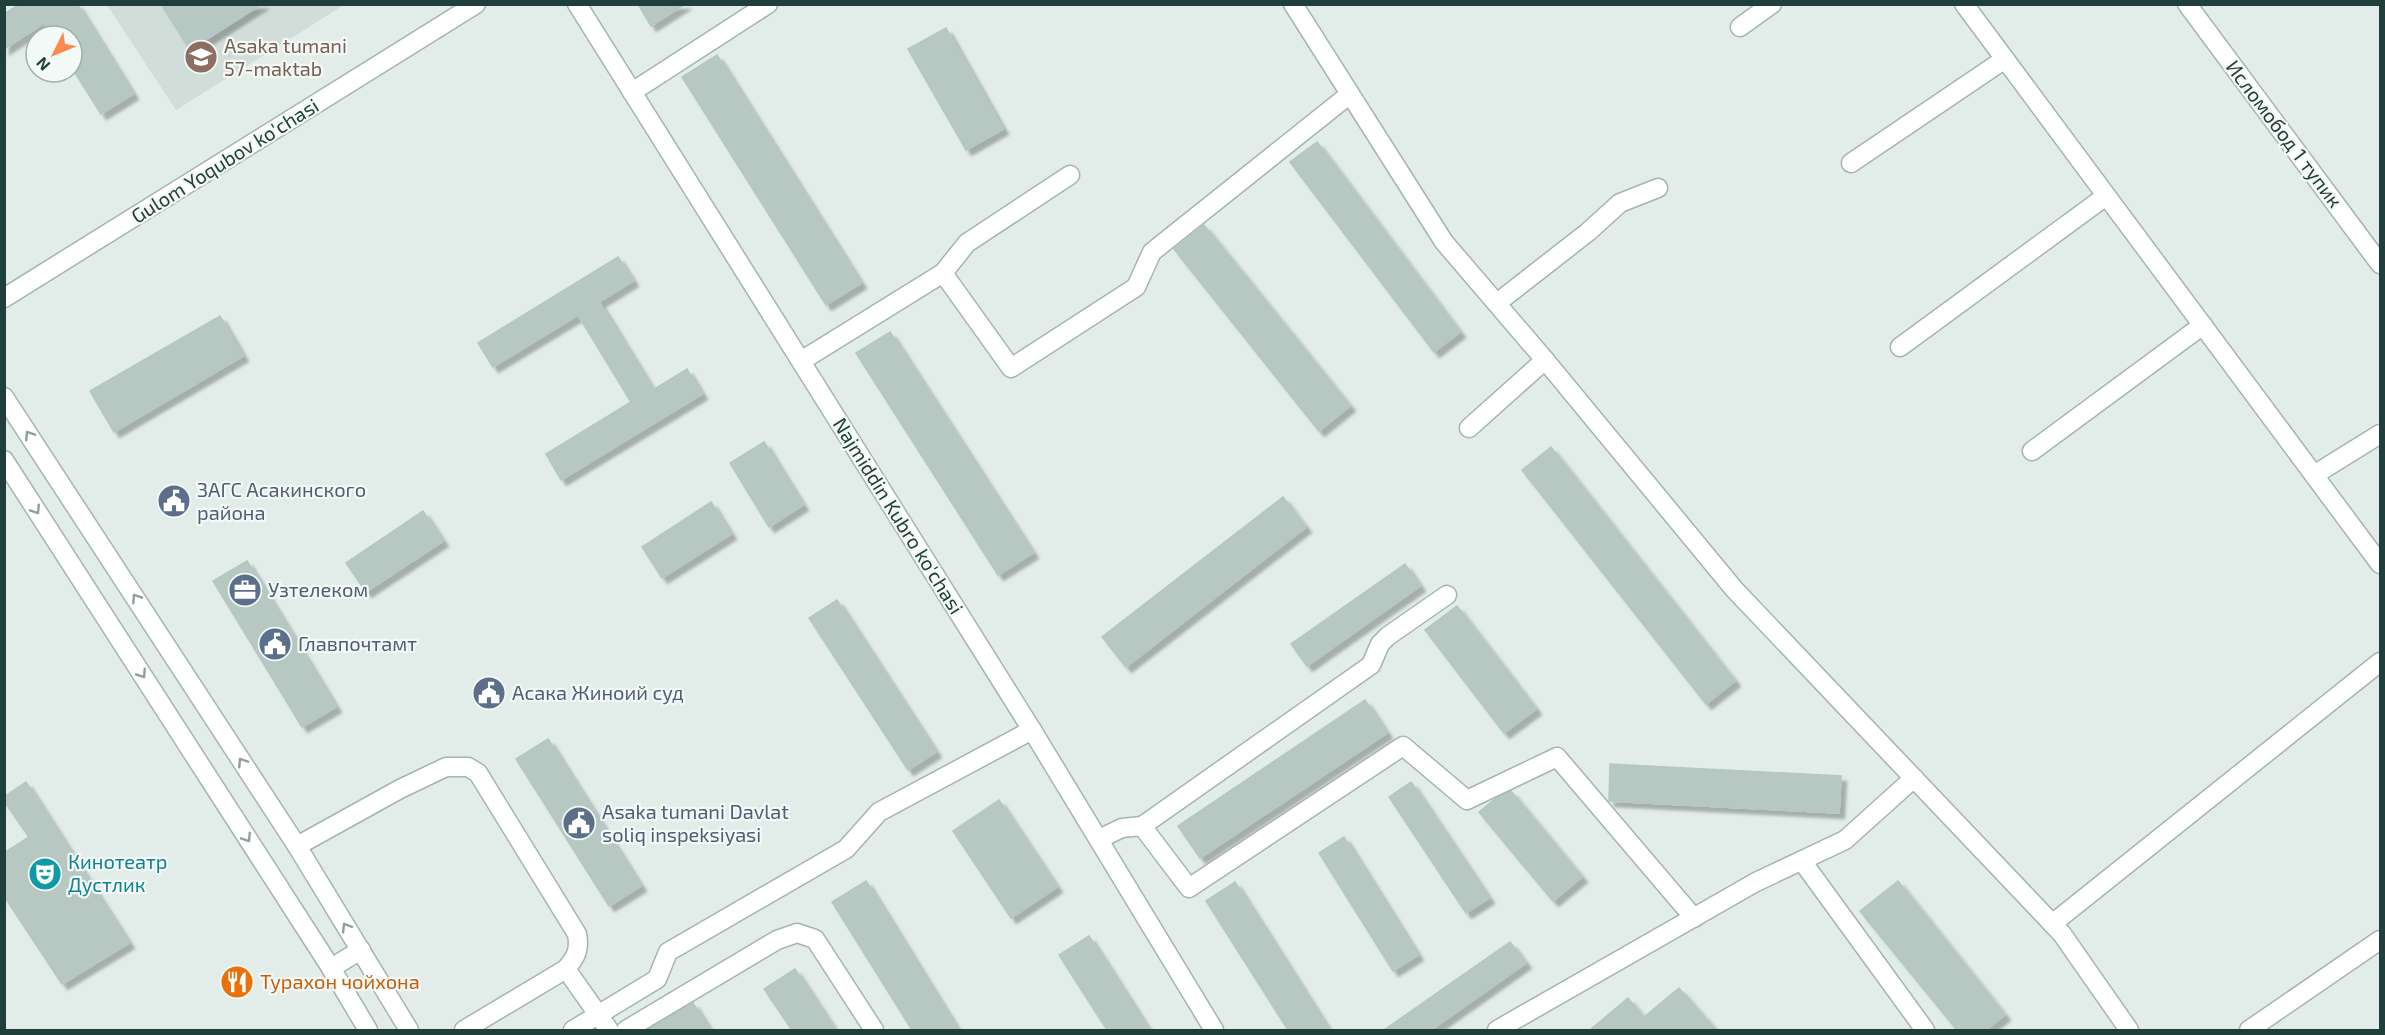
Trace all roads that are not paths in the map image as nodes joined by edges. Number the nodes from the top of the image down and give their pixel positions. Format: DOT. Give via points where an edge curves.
graph roads {
  1 [pos="476,4"];
  2 [pos="577,4"];
  3 [pos="768,4"];
  4 [pos="1293,4"];
  5 [pos="1772,4"];
  6 [pos="1964,4"];
  7 [pos="2187,4"];
  8 [pos="1740,27"];
  9 [pos="2005,59"];
  10 [pos="632,92"];
  11 [pos="1350,94"];
  12 [pos="1851,164"];
  13 [pos="1070,175"];
  14 [pos="1658,188"];
  15 [pos="2106,196"];
  16 [pos="2380,264"];
  17 [pos="943,273"];
  18 [pos="4,298"];
  19 [pos="1497,303"];
  20 [pos="2203,326"];
  21 [pos="1900,347"];
  22 [pos="1545,360"];
  23 [pos="801,361"];
  24 [pos="4,397"];
  25 [pos="1469,428"];
  26 [pos="2380,434"];
  27 [pos="2032,451"];
  28 [pos="4,460"];
  29 [pos="2314,475"];
  30 [pos="2380,564"];
  31 [pos="1447,595"];
  32 [pos="2380,662"];
  33 [pos="1032,730"];
  34 [pos="1914,778"];
  35 [pos="1142,826"];
  36 [pos="1098,839"];
  37 [pos="297,846"];
  38 [pos="1802,861"];
  39 [pos="1694,918"];
  40 [pos="2052,924"];
  41 [pos="2380,940"];
  42 [pos="361,950"];
  43 [pos="331,968"];
  44 [pos="566,969"];
  45 [pos="598,1015"];
  46 [pos="368,1030"];
  47 [pos="410,1030"];
  48 [pos="464,1030"];
  49 [pos="573,1030"];
  50 [pos="609,1030"];
  51 [pos="626,1030"];
  52 [pos="874,1030"];
  53 [pos="1214,1030"];
  54 [pos="1497,1030"];
  55 [pos="1925,1030"];
  56 [pos="2129,1030"];
  57 [pos="2249,1030"];
  1 -- 18 [label="street, Gulom Yoqubov ko'chasi"];
  2 -- 10 [label="street, Najmiddin Kubro ko'chasi"];
  3 -- 10 [label="street"];
  4 -- 11 [label="street"];
  5 -- 8 [label="street"];
  6 -- 9 [label="street"];
  7 -- 16 [label="street, Исломобод 1 тупик"];
  9 -- 12 [label="street"];
  9 -- 15 [label="street"];
  10 -- 23 [label="street, Najmiddin Kubro ko'chasi"];
  11 -- 17 [label="street" via="1152,252 1136,287 1011,368"];
  11 -- 19 [label="street" via="1444,242"];
  13 -- 17 [label="street" via="967,243"];
  14 -- 19 [label="street" via="1620,203"];
  15 -- 20 [label="street"];
  15 -- 21 [label="street"];
  17 -- 23 [label="street"];
  19 -- 22 [label="street"];
  20 -- 27 [label="street"];
  20 -- 29 [label="street"];
  22 -- 25 [label="street"];
  22 -- 34 [label="street" via="1734,589"];
  23 -- 33 [label="street, Najmiddin Kubro ko'chasi"];
  37 -- 24 [label="street, one-way"];
  26 -- 29 [label="street"];
  28 -- 43 [label="street, one-way"];
  29 -- 30 [label="street"];
  31 -- 35 [label="street" via="1388,636 1371,665"];
  32 -- 40 [label="street"];
  33 -- 36 [label="street, Najmiddin Kubro ko'chasi"];
  33 -- 45 [label="street" via="879,812 846,849 668,952 657,979"];
  34 -- 38 [label="street" via="1845,840"];
  34 -- 40 [label="street"];
  35 -- 36 [label="street" via="1122,828"];
  35 -- 39 [label="street" via="1189,888 1403,746 1467,800 1557,757"];
  36 -- 53 [label="street, Najmiddin Kubro ko'chasi"];
  42 -- 37 [label="street, one-way"];
  37 -- 44 [label="street" via="446,767 468,766 482,780 577,934 576,958"];
  38 -- 39 [label="street"];
  38 -- 55 [label="street"];
  39 -- 54 [label="street"];
  40 -- 56 [label="street"];
  41 -- 57 [label="street"];
  42 -- 43 [label="street"];
  42 -- 47 [label="street"];
  43 -- 46 [label="street"];
  44 -- 45 [label="street"];
  44 -- 48 [label="street"];
  45 -- 49 [label="street"];
  45 -- 50 [label="street"];
  51 -- 52 [label="street" via="777,939 797,933 815,939"];
}
